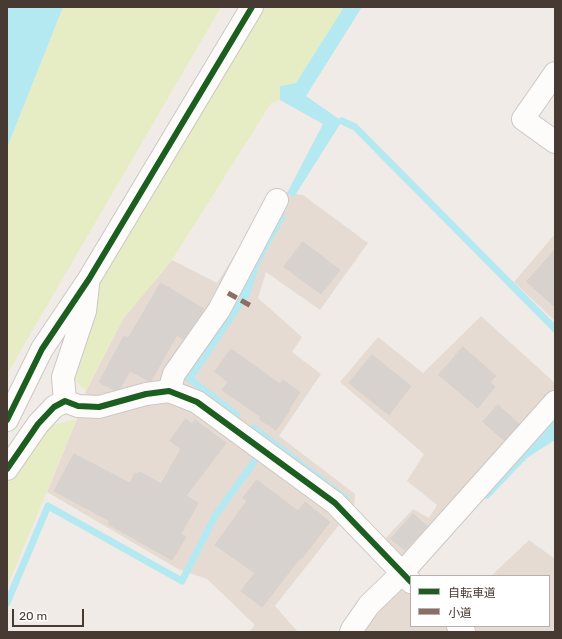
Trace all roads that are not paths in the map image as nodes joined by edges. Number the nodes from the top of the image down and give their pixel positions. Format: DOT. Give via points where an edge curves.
graph roads {
  1 [pos="252,7"];
  2 [pos="555,73"];
  3 [pos="555,142"];
  4 [pos="277,200"];
  5 [pos="89,279"];
  6 [pos="169,391"];
  7 [pos="65,402"];
  8 [pos="555,402"];
  9 [pos="7,420"];
  10 [pos="7,469"];
  11 [pos="406,577"];
  12 [pos="351,632"];
  1 -- 5 [label="street"];
  2 -- 3 [label="street" via="523,119"];
  4 -- 6 [label="street" via="219,310 174,374"];
  5 -- 7 [label="street" via="85,311 63,377"];
  5 -- 9 [label="street" via="42,349"];
  6 -- 7 [label="street" via="146,394 99,407 78,406"];
  6 -- 11 [label="street" via="197,402 335,503"];
  7 -- 10 [label="street" via="54,407 38,424"];
  8 -- 11 [label="street"];
  11 -- 12 [label="street" via="369,605"];
}
